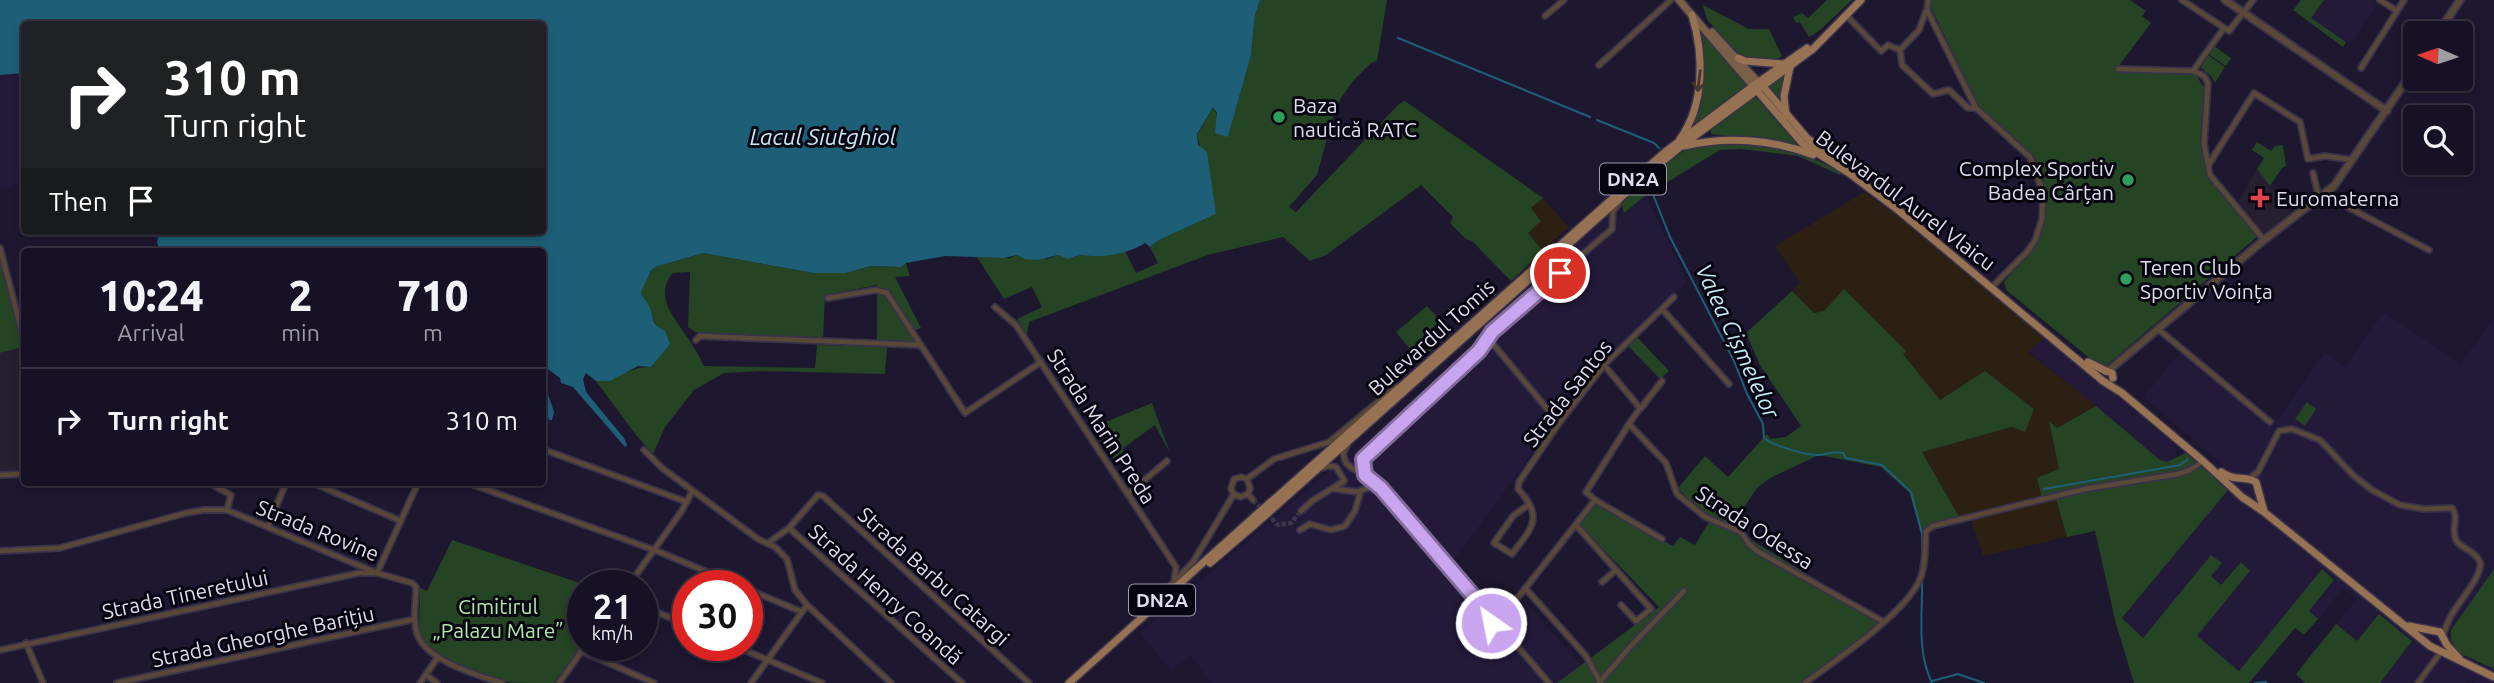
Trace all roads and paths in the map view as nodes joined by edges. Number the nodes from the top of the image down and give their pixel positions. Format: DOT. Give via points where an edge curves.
graph roads {
  1 [pos="1564,0"];
  2 [pos="1671,0"];
  3 [pos="1681,0"];
  4 [pos="1861,0"];
  5 [pos="1928,0"];
  6 [pos="2182,0"];
  7 [pos="2225,0"];
  8 [pos="2253,0"];
  9 [pos="2380,0"];
  10 [pos="2404,0"];
  11 [pos="2460,0"];
  12 [pos="1927,10"];
  13 [pos="2242,12"];
  14 [pos="2397,12"];
  15 [pos="1692,15"];
  16 [pos="1846,15"];
  17 [pos="1545,16"];
  18 [pos="2446,21"];
  19 [pos="2224,28"];
  20 [pos="1900,50"];
  21 [pos="1738,58"];
  22 [pos="1599,65"];
  23 [pos="1787,66"];
  24 [pos="2361,68"];
  25 [pos="2118,69"];
  26 [pos="2193,71"];
  27 [pos="1758,86"];
  28 [pos="2403,86"];
  29 [pos="1976,108"];
  30 [pos="2387,111"];
  31 [pos="1786,117"];
  32 [pos="1678,145"];
  33 [pos="2354,160"];
  34 [pos="2208,164"];
  35 [pos="1837,166"];
  36 [pos="2313,173"];
  37 [pos="1623,196"];
  38 [pos="2322,197"];
  39 [pos="2264,240"];
  40 [pos="0,248"];
  41 [pos="2429,250"];
  42 [pos="1994,285"];
  43 [pos="1674,297"];
  44 [pos="828,298"];
  45 [pos="995,307"];
  46 [pos="1662,308"];
  47 [pos="21,328"];
  48 [pos="2157,328"];
  49 [pos="1489,339"];
  50 [pos="696,340"];
  51 [pos="919,345"];
  52 [pos="1041,362"];
  53 [pos="1604,365"];
  54 [pos="2108,376"];
  55 [pos="1662,381"];
  56 [pos="1406,382"];
  57 [pos="1729,384"];
  58 [pos="1640,408"];
  59 [pos="2270,422"];
  60 [pos="1559,423"];
  61 [pos="1629,424"];
  62 [pos="1350,440"];
  63 [pos="546,450"];
  64 [pos="644,450"];
  65 [pos="1363,459"];
  66 [pos="1167,461"];
  67 [pos="2203,461"];
  68 [pos="1354,469"];
  69 [pos="1315,471"];
  70 [pos="2258,472"];
  71 [pos="21,474"];
  72 [pos="1364,474"];
  73 [pos="0,475"];
  74 [pos="1247,479"];
  75 [pos="2248,479"];
  76 [pos="1344,480"];
  77 [pos="1376,485"];
  78 [pos="214,486"];
  79 [pos="285,486"];
  80 [pos="320,486"];
  81 [pos="417,486"];
  82 [pos="476,486"];
  83 [pos="2259,488"];
  84 [pos="1335,489"];
  85 [pos="1362,489"];
  86 [pos="1349,490"];
  87 [pos="693,491"];
  88 [pos="1128,494"];
  89 [pos="1248,494"];
  90 [pos="2239,494"];
  91 [pos="1234,495"];
  92 [pos="2247,499"];
  93 [pos="1253,500"];
  94 [pos="1595,500"];
  95 [pos="687,502"];
  96 [pos="1273,504"];
  97 [pos="1355,505"];
  98 [pos="1528,505"];
  99 [pos="227,510"];
  100 [pos="1301,511"];
  101 [pos="2264,512"];
  102 [pos="1257,519"];
  103 [pos="401,521"];
  104 [pos="1576,525"];
  105 [pos="268,526"];
  106 [pos="789,528"];
  107 [pos="1300,530"];
  108 [pos="1662,539"];
  109 [pos="768,543"];
  110 [pos="654,550"];
  111 [pos="0,551"];
  112 [pos="1176,567"];
  113 [pos="1187,568"];
  114 [pos="640,570"];
  115 [pos="702,570"];
  116 [pos="1616,570"];
  117 [pos="377,573"];
  118 [pos="1174,582"];
  119 [pos="1602,582"];
  120 [pos="1525,588"];
  121 [pos="1684,591"];
  122 [pos="763,596"];
  123 [pos="1476,599"];
  124 [pos="1621,605"];
  125 [pos="807,606"];
  126 [pos="802,612"];
  127 [pos="1487,616"];
  128 [pos="2450,616"];
  129 [pos="1477,618"];
  130 [pos="415,619"];
  131 [pos="1491,621"];
  132 [pos="1884,622"];
  133 [pos="1135,623"];
  134 [pos="2403,624"];
  135 [pos="1484,631"];
  136 [pos="2434,631"];
  137 [pos="2443,636"];
  138 [pos="1512,640"];
  139 [pos="26,643"];
  140 [pos="2432,644"];
  141 [pos="0,650"];
  142 [pos="438,657"];
  143 [pos="763,658"];
  144 [pos="768,660"];
  145 [pos="574,661"];
  146 [pos="604,661"];
  147 [pos="2468,665"];
  148 [pos="426,675"];
  149 [pos="2494,677"];
  150 [pos="1599,682"];
  151 [pos="43,683"];
  152 [pos="117,683"];
  153 [pos="420,683"];
  154 [pos="437,683"];
  155 [pos="502,683"];
  156 [pos="559,683"];
  157 [pos="654,683"];
  158 [pos="751,683"];
  159 [pos="822,683"];
  160 [pos="891,683"];
  161 [pos="962,683"];
  162 [pos="1029,683"];
  163 [pos="1069,683"];
  164 [pos="1076,683"];
  165 [pos="1549,683"];
  166 [pos="1805,683"];
  167 [pos="2418,683"];
  1 -- 17 [label="street"];
  2 -- 22 [label="street"];
  3 -- 15 [label="main road, Bulevardul Aurel Vlaicu"];
  3 -- 21 [label="main road, Bulevardul Aurel Vlaicu"];
  4 -- 16 [label="main road, Bulevardul Tomis / DN2A"];
  5 -- 12 [label="street"];
  6 -- 19 [label="street"];
  7 -- 13 [label="street"];
  8 -- 13 [label="street"];
  9 -- 14 [label="street"];
  10 -- 14 [label="street"];
  11 -- 18 [label="street"];
  12 -- 20 [label="street" via="1919,30"];
  12 -- 29 [label="street"];
  13 -- 19 [label="street" via="2228,32"];
  13 -- 30 [label="street"];
  14 -- 24 [label="street"];
  15 -- 27 [label="main road, Bulevardul Aurel Vlaicu"];
  15 -- 32 [label="main road, one-way" via="1700,77 1688,126"];
  16 -- 20 [label="street" via="1881,51 1888,45"];
  16 -- 23 [label="main road, Bulevardul Tomis / DN2A"];
  19 -- 26 [label="street"];
  20 -- 29 [label="street" via="1902,65 1933,94 1949,90 1968,108"];
  21 -- 23 [label="main road"];
  21 -- 27 [label="main road, Bulevardul Aurel Vlaicu"];
  23 -- 27 [label="main road, Bulevardul Tomis / DN2A"];
  23 -- 31 [label="main road"];
  25 -- 26 [label="street"];
  26 -- 34 [label="street" via="2208,83 2204,144"];
  27 -- 31 [label="main road, Bulevardul Aurel Vlaicu"];
  27 -- 32 [label="main road, Bulevardul Tomis / DN2A"];
  27 -- 35 [label="main road, Bulevardul Aurel Vlaicu" via="1803,144"];
  28 -- 30 [label="street"];
  29 -- 42 [label="street" via="2030,157 2043,192 2035,241"];
  30 -- 33 [label="street"];
  31 -- 42 [label="main road, Bulevardul Aurel Vlaicu"];
  32 -- 35 [label="main road" via="1722,140 1774,144"];
  32 -- 37 [label="main road, Bulevardul Tomis / DN2A"];
  32 -- 56 [label="main road, Bulevardul Tomis / DN2A"];
  33 -- 34 [label="street" via="2308,159 2300,122 2255,93"];
  33 -- 38 [label="street"];
  34 -- 39 [label="street" via="2210,175"];
  35 -- 54 [label="main road, Bulevardul Aurel Vlaicu"];
  36 -- 38 [label="street"];
  37 -- 49 [label="street" via="1614,211 1612,229"];
  37 -- 62 [label="main road, Bulevardul Tomis / DN2A"];
  38 -- 39 [label="street"];
  38 -- 41 [label="street"];
  39 -- 48 [label="street"];
  40 -- 47 [label="street"];
  42 -- 54 [label="main road, Bulevardul Aurel Vlaicu"];
  43 -- 46 [label="street, Strada Santos"];
  44 -- 51 [label="street" via="882,290"];
  45 -- 52 [label="street, Strada Marin Preda" via="1016,325"];
  46 -- 53 [label="street, Strada Santos"];
  46 -- 57 [label="street"];
  48 -- 54 [label="street"];
  48 -- 59 [label="street"];
  49 -- 60 [label="street"];
  49 -- 65 [label="street"];
  50 -- 51 [label="street"];
  51 -- 52 [label="street" via="965,413"];
  52 -- 88 [label="street, Strada Marin Preda"];
  53 -- 58 [label="street"];
  53 -- 60 [label="street, Strada Santos"];
  54 -- 67 [label="main road, Bulevardul Aurel Vlaicu"];
  55 -- 58 [label="street"];
  56 -- 74 [label="street" via="1329,442 1275,459"];
  56 -- 96 [label="main road, Bulevardul Tomis / DN2A"];
  58 -- 61 [label="street"];
  60 -- 98 [label="street, Strada Santos" via="1517,485"];
  61 -- 94 [label="street" via="1586,490"];
  61 -- 132 [label="street, Strada Odessa" via="1666,463 1677,494 1697,512 1741,533 1757,551"];
  62 -- 68 [label="street" via="1343,458"];
  62 -- 69 [label="main road, Bulevardul Tomis / DN2A"];
  63 -- 95 [label="street"];
  64 -- 87 [label="street"];
  65 -- 68 [label="street"];
  65 -- 72 [label="street"];
  66 -- 88 [label="street"];
  67 -- 75 [label="main road, Bulevardul Aurel Vlaicu" via="2232,479"];
  67 -- 90 [label="main road, Bulevardul Aurel Vlaicu"];
  67 -- 132 [label="street" via="2178,474 2085,489 1933,526 1926,531 1919,583"];
  68 -- 72 [label="street"];
  68 -- 76 [label="street"];
  69 -- 76 [label="street" via="1332,466"];
  69 -- 96 [label="main road, Bulevardul Tomis / DN2A"];
  70 -- 75 [label="street"];
  70 -- 83 [label="street"];
  70 -- 128 [label="street" via="2279,431 2292,429 2319,440 2372,490 2400,505 2452,508 2456,517 2453,533 2459,545 2481,564"];
  71 -- 73 [label="street"];
  72 -- 77 [label="street"];
  72 -- 85 [label="street"];
  74 -- 89 [label="street"];
  74 -- 91 [label="street" via="1232,482"];
  75 -- 83 [label="main road"];
  75 -- 90 [label="main road" via="2238,486"];
  76 -- 84 [label="street"];
  76 -- 86 [label="street"];
  77 -- 85 [label="street"];
  77 -- 123 [label="street"];
  78 -- 99 [label="street" via="231,495"];
  79 -- 105 [label="street"];
  80 -- 103 [label="street"];
  81 -- 103 [label="street"];
  82 -- 110 [label="street"];
  83 -- 92 [label="main road" via="2255,497"];
  83 -- 101 [label="main road"];
  84 -- 86 [label="street"];
  84 -- 100 [label="street"];
  85 -- 86 [label="street"];
  85 -- 97 [label="street"];
  86 -- 97 [label="street"];
  87 -- 95 [label="street"];
  87 -- 109 [label="street"];
  88 -- 112 [label="street, Strada Marin Preda"];
  89 -- 91 [label="street"];
  89 -- 93 [label="street"];
  90 -- 92 [label="main road"];
  91 -- 113 [label="street"];
  92 -- 101 [label="main road"];
  94 -- 104 [label="street"];
  94 -- 108 [label="street"];
  95 -- 110 [label="street"];
  96 -- 102 [label="main road, Bulevardul Tomis / DN2A, bridge"];
  97 -- 107 [label="street" via="1345,526 1331,530 1310,524"];
  98 -- 98 [label="street" via="1533,527 1512,554 1494,543 1513,516"];
  99 -- 105 [label="street, Strada Rovine"];
  99 -- 111 [label="street, Strada Rovine" via="186,513 60,548"];
  101 -- 134 [label="main road"];
  102 -- 133 [label="main road, Bulevardul Tomis / DN2A"];
  102 -- 164 [label="main road, Bulevardul Tomis / DN2A"];
  103 -- 117 [label="street"];
  104 -- 116 [label="street"];
  104 -- 120 [label="street"];
  105 -- 117 [label="street, Strada Rovine"];
  106 -- 109 [label="street"];
  106 -- 161 [label="street, Strada Henry Coandă"];
  106 -- 162 [label="street, Strada Barbu Catargi" via="818,495 823,496"];
  109 -- 125 [label="street" via="787,559 795,590"];
  110 -- 114 [label="street"];
  110 -- 115 [label="street"];
  112 -- 113 [label="street"];
  112 -- 118 [label="street"];
  113 -- 118 [label="street"];
  116 -- 119 [label="street"];
  116 -- 124 [label="street" via="1651,609 1636,621"];
  117 -- 130 [label="street, Strada Rovine" via="416,587"];
  117 -- 139 [label="street, Strada Tineretului" via="359,573"];
  118 -- 133 [label="street"];
  120 -- 131 [label="street"];
  120 -- 150 [label="street" via="1586,656"];
  121 -- 150 [label="street"];
  122 -- 126 [label="street"];
  123 -- 127 [label="street"];
  123 -- 129 [label="street"];
  125 -- 126 [label="street"];
  125 -- 160 [label="street"];
  126 -- 144 [label="street"];
  127 -- 129 [label="street"];
  127 -- 131 [label="street"];
  128 -- 136 [label="street"];
  128 -- 137 [label="street"];
  129 -- 135 [label="street" via="1475,626"];
  130 -- 142 [label="street" via="418,638"];
  130 -- 152 [label="street, Strada Gheorghe Barițiu"];
  131 -- 135 [label="street"];
  131 -- 138 [label="street"];
  132 -- 166 [label="street"];
  133 -- 163 [label="main road, Bulevardul Tomis / DN2A"];
  134 -- 136 [label="main road"];
  134 -- 140 [label="main road"];
  135 -- 138 [label="street"];
  136 -- 137 [label="main road"];
  136 -- 140 [label="main road"];
  137 -- 140 [label="main road" via="2442,642"];
  137 -- 147 [label="main road" via="2452,652"];
  138 -- 165 [label="street"];
  139 -- 141 [label="street, Strada Tineretului"];
  139 -- 151 [label="street"];
  140 -- 147 [label="main road"];
  140 -- 167 [label="street"];
  142 -- 148 [label="street"];
  142 -- 155 [label="street"];
  143 -- 144 [label="street"];
  144 -- 158 [label="street"];
  144 -- 159 [label="street"];
  145 -- 156 [label="street"];
  146 -- 157 [label="street"];
  147 -- 149 [label="main road"];
  148 -- 153 [label="street"];
  148 -- 154 [label="street"];
}
